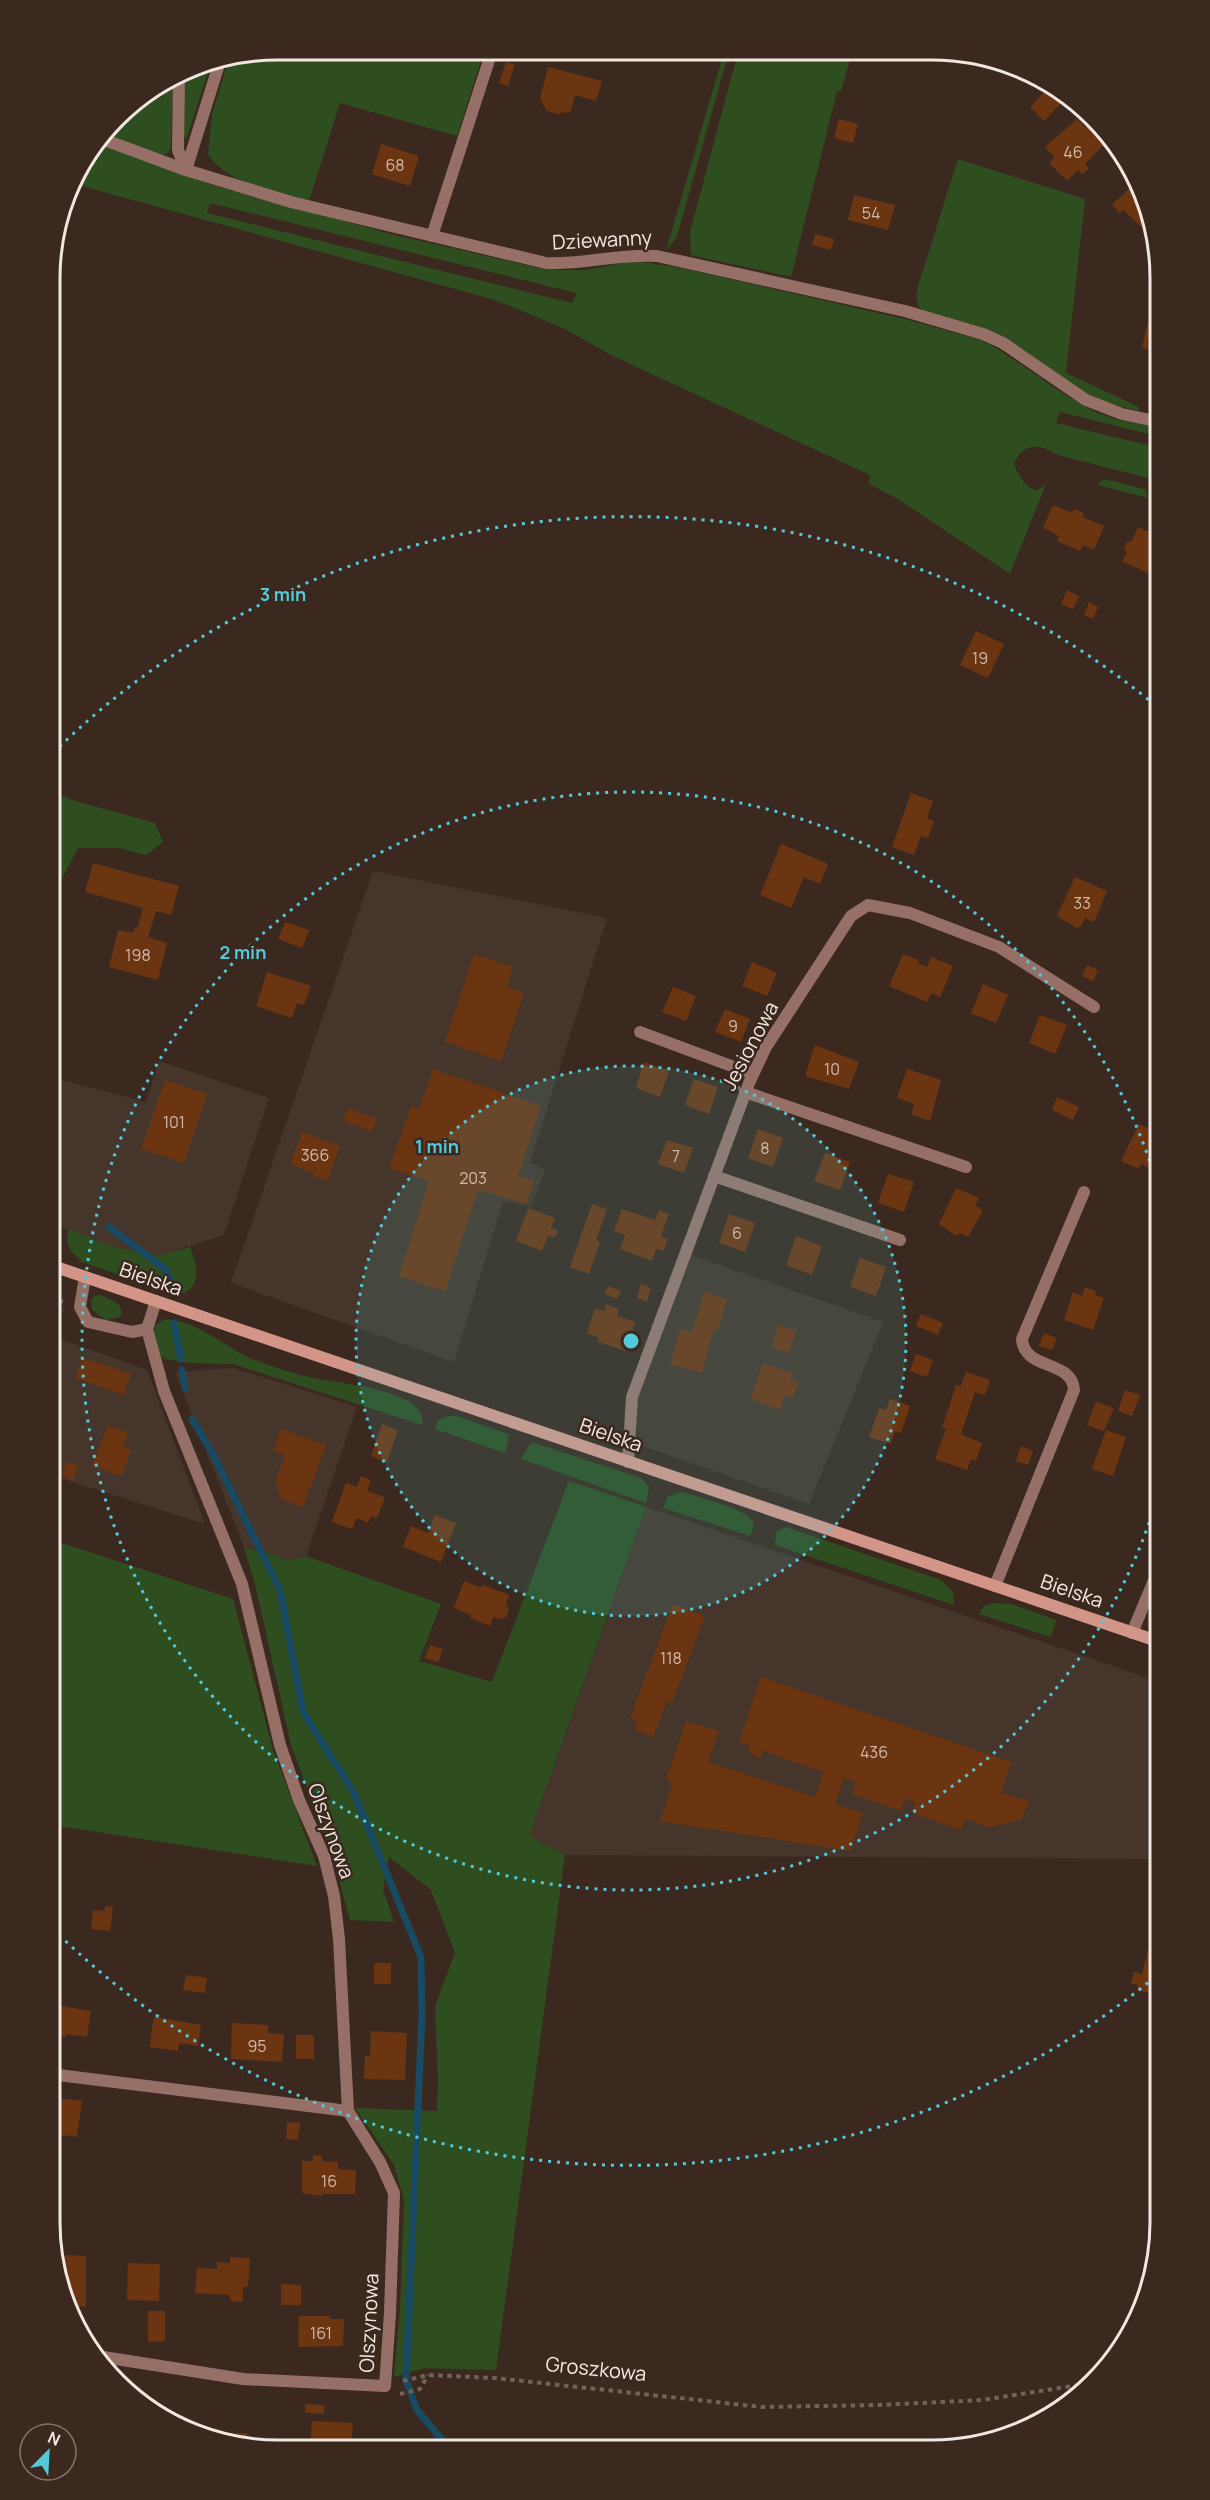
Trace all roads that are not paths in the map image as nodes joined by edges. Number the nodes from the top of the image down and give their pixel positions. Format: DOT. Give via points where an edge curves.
graph roads {
  1 [pos="489,60"];
  2 [pos="218,69"];
  3 [pos="179,84"];
  4 [pos="108,141"];
  5 [pos="186,170"];
  6 [pos="432,236"];
  7 [pos="1150,420"];
  8 [pos="1094,1007"];
  9 [pos="640,1032"];
  10 [pos="753,1074"];
  11 [pos="746,1092"];
  12 [pos="966,1167"];
  13 [pos="714,1176"];
  14 [pos="1084,1192"];
  15 [pos="900,1240"];
  16 [pos="60,1268"];
  17 [pos="85,1277"];
  18 [pos="156,1301"];
  19 [pos="147,1329"];
  20 [pos="628,1462"];
  21 [pos="995,1586"];
  22 [pos="1150,1590"];
  23 [pos="1132,1633"];
  24 [pos="1150,1639"];
  25 [pos="60,2075"];
  26 [pos="348,2112"];
  27 [pos="107,2358"];
  1 -- 6 [label="street"];
  2 -- 5 [label="street"];
  3 -- 5 [label="street" via="178,150"];
  4 -- 5 [label="street, Dziewanny"];
  5 -- 6 [label="street, Dziewanny" via="291,202"];
  6 -- 7 [label="street, Dziewanny" via="546,263 639,255 677,259 905,311 983,334 1003,343 1086,400"];
  8 -- 10 [label="street, Jesionowa" via="999,947 910,913 868,905 851,916 766,1047"];
  9 -- 10 [label="street"];
  10 -- 11 [label="street, Jesionowa"];
  11 -- 12 [label="street"];
  11 -- 13 [label="street, Jesionowa"];
  13 -- 15 [label="street"];
  13 -- 20 [label="street, Jesionowa" via="632,1397"];
  14 -- 21 [label="street" via="1022,1339 1028,1355 1068,1375 1074,1381 1074,1390"];
  16 -- 17 [label="main road, Bielska"];
  17 -- 18 [label="main road, Bielska"];
  17 -- 19 [label="street" via="80,1307 88,1322 132,1332"];
  18 -- 19 [label="street"];
  18 -- 20 [label="main road, Bielska"];
  19 -- 26 [label="street, Olszynowa" via="164,1391 242,1584 280,1745 324,1856 339,1939"];
  20 -- 21 [label="main road, Bielska"];
  21 -- 23 [label="main road, Bielska"];
  22 -- 23 [label="street"];
  23 -- 24 [label="main road, Bielska"];
  25 -- 26 [label="street"];
  26 -- 27 [label="street, Olszynowa" via="380,2162 394,2193 385,2386 243,2379"];
}
